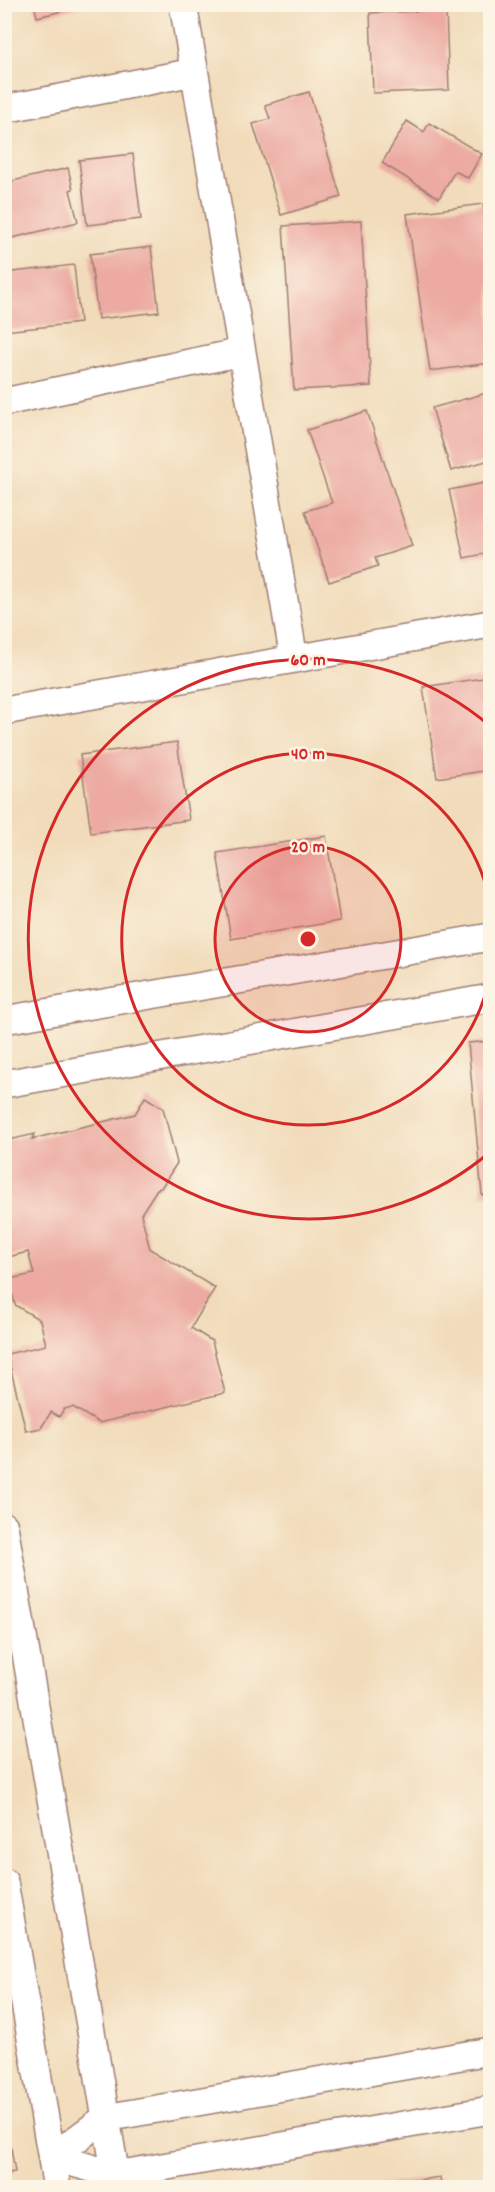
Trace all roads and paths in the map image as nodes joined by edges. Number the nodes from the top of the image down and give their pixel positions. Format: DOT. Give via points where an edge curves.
graph roads {
  1 [pos="183,4"];
  2 [pos="195,72"];
  3 [pos="4,108"];
  4 [pos="242,352"];
  5 [pos="4,402"];
  6 [pos="490,624"];
  7 [pos="294,659"];
  8 [pos="4,711"];
  9 [pos="490,937"];
  10 [pos="490,998"];
  11 [pos="4,1020"];
  12 [pos="4,1084"];
  13 [pos="4,1526"];
  14 [pos="4,1882"];
  15 [pos="490,2051"];
  16 [pos="490,2110"];
  17 [pos="105,2118"];
  18 [pos="52,2157"];
  19 [pos="117,2181"];
  20 [pos="57,2187"];
  1 -- 2 [label="street"];
  2 -- 3 [label="street"];
  2 -- 4 [label="street"];
  4 -- 5 [label="street"];
  4 -- 7 [label="street"];
  6 -- 7 [label="street"];
  7 -- 8 [label="street"];
  9 -- 11 [label="street"];
  10 -- 12 [label="street"];
  13 -- 17 [label="street"];
  14 -- 18 [label="street"];
  15 -- 17 [label="street"];
  16 -- 19 [label="street"];
  17 -- 18 [label="street"];
  17 -- 19 [label="street"];
  18 -- 19 [label="street"];
  18 -- 20 [label="street"];
}
